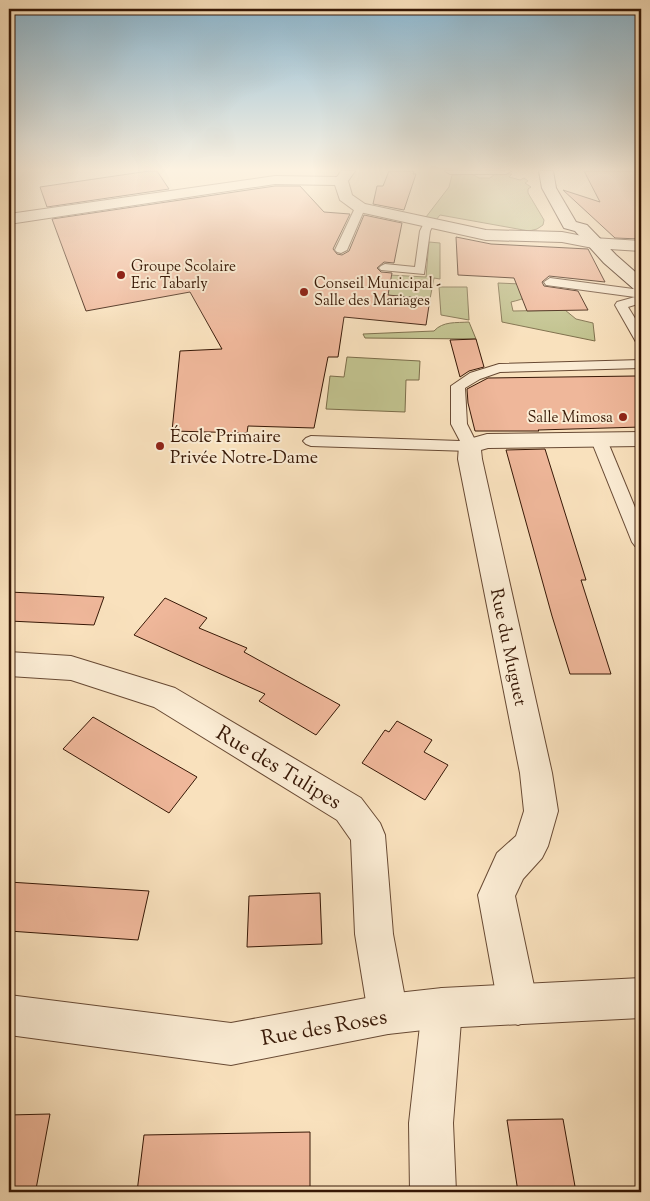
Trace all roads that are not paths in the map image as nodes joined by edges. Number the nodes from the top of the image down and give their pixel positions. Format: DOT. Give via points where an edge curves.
graph roads {
  1 [pos="352,227"];
  2 [pos="427,227"];
  3 [pos="448,227"];
  4 [pos="578,227"];
  5 [pos="593,243"];
  6 [pos="641,246"];
  7 [pos="342,250"];
  8 [pos="385,268"];
  9 [pos="550,282"];
  10 [pos="641,286"];
  11 [pos="641,294"];
  12 [pos="641,299"];
  13 [pos="641,339"];
  14 [pos="641,364"];
  15 [pos="641,438"];
  16 [pos="599,440"];
  17 [pos="311,441"];
  18 [pos="470,446"];
  19 [pos="641,542"];
  20 [pos="9,664"];
  21 [pos="641,998"];
  22 [pos="518,1005"];
  23 [pos="442,1008"];
  24 [pos="388,1014"];
  25 [pos="9,1015"];
  26 [pos="433,1192"];
  1 -- 7 [label="lane"];
  2 -- 8 [label="lane" via="420,270"];
  3 -- 5 [label="street" via="486,235 562,237"];
  4 -- 5 [label="street"];
  5 -- 6 [label="street"];
  5 -- 10 [label="street"];
  9 -- 11 [label="lane"];
  12 -- 13 [label="lane" via="622,305"];
  14 -- 18 [label="lane" via="499,368 474,376 458,386 459,424"];
  15 -- 16 [label="street"];
  16 -- 18 [label="street" via="487,441"];
  16 -- 19 [label="lane"];
  17 -- 18 [label="lane"];
  18 -- 22 [label="street, Rue du Muguet" via="541,811 530,846 510,866 496,895"];
  20 -- 24 [label="street, Rue des Tulipes" via="71,668 164,697 349,809 368,835 374,934"];
  21 -- 22 [label="street, Rue des Roses"];
  22 -- 23 [label="street, Rue des Roses"];
  23 -- 24 [label="street, Rue des Roses"];
  23 -- 26 [label="street" via="433,1083"];
  24 -- 25 [label="street, Rue des Roses" via="231,1044"];
}
